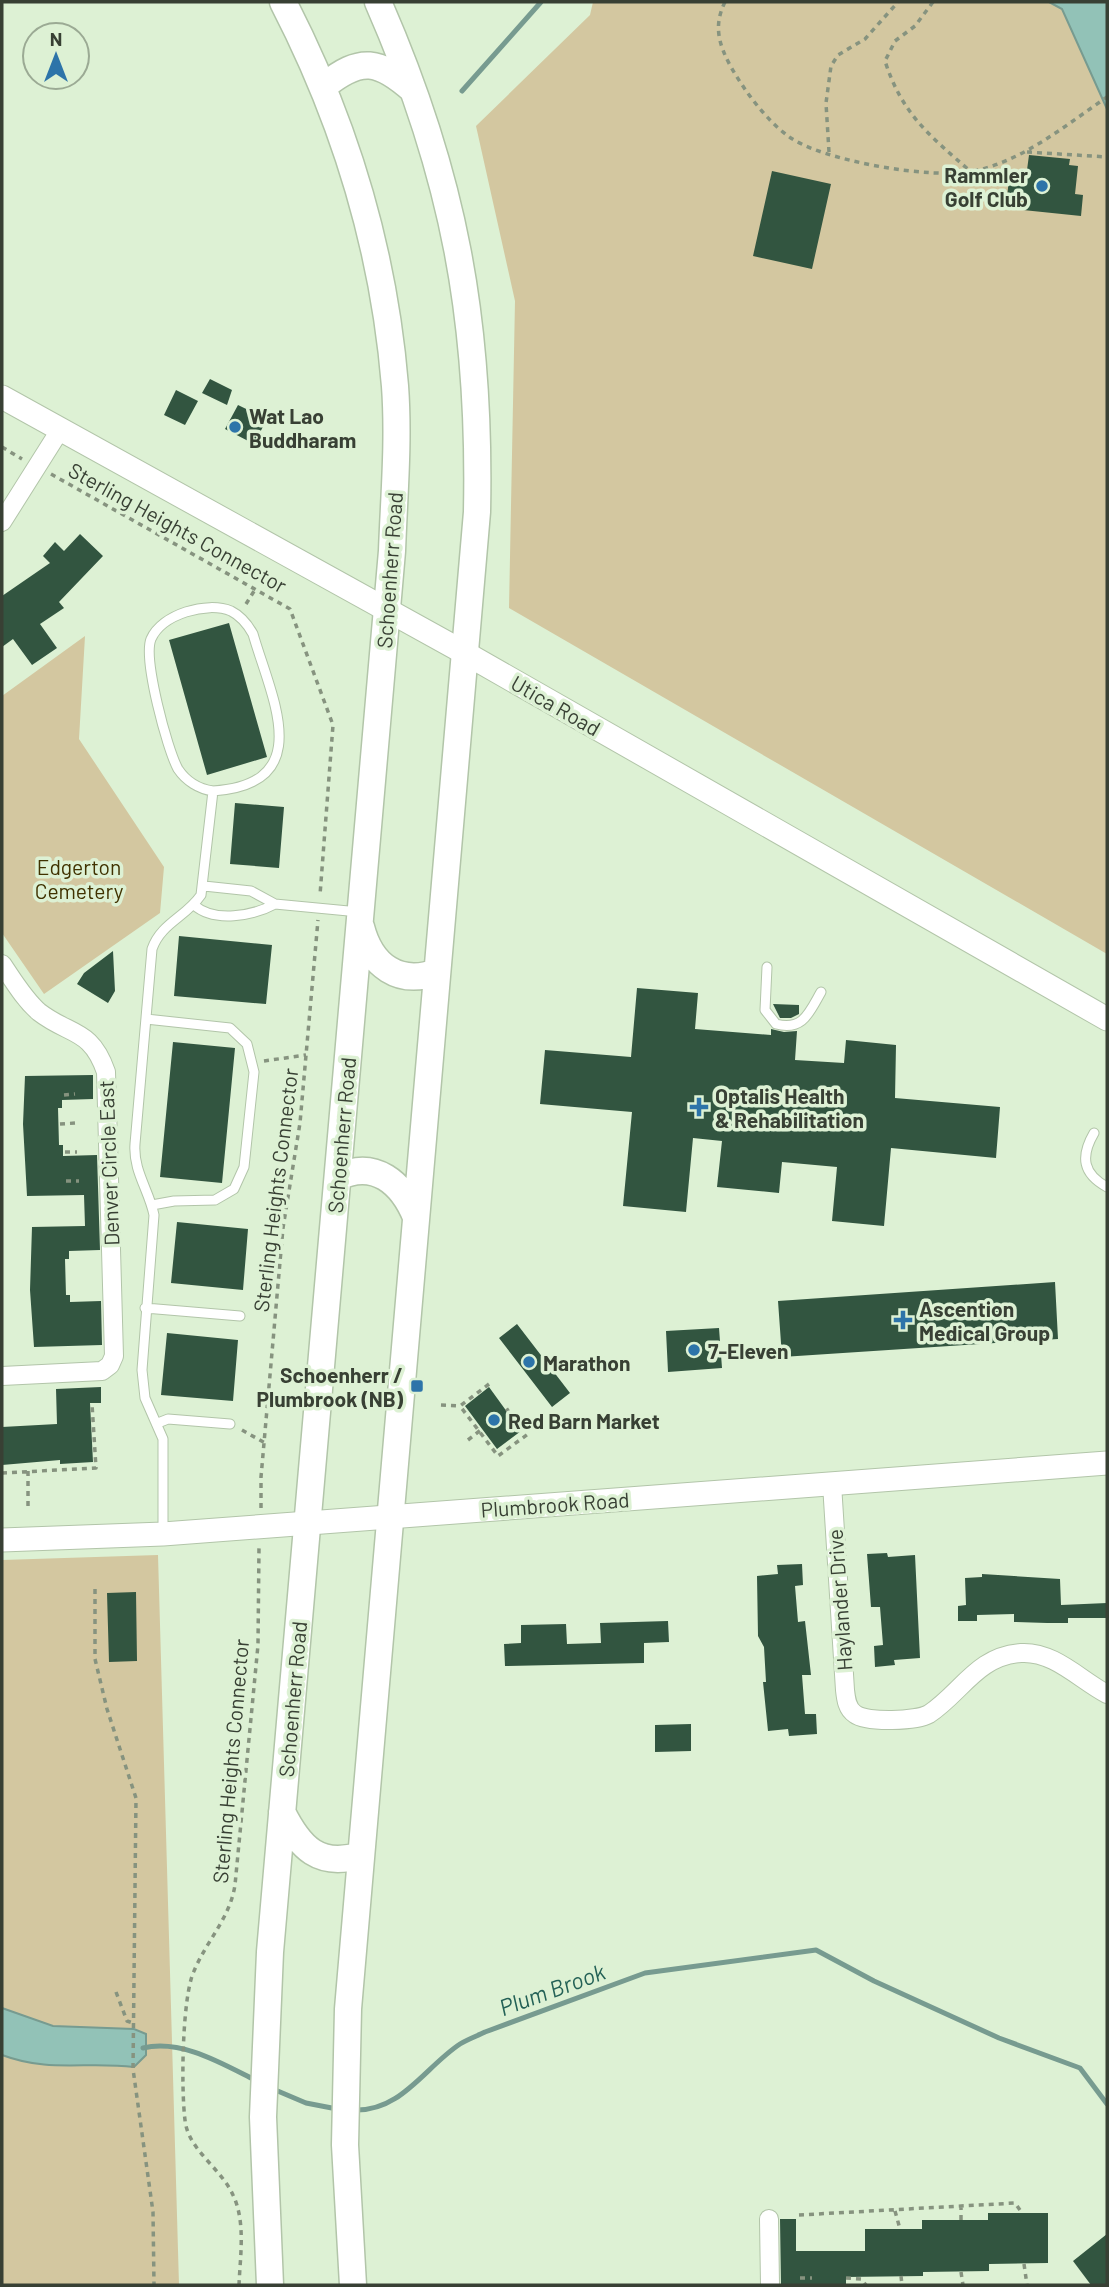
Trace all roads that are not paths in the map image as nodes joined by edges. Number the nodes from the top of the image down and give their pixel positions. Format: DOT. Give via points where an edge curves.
graph roads {
  1 [pos="283,2"];
  2 [pos="377,2"];
  3 [pos="324,86"];
  4 [pos="415,92"];
  5 [pos="2,397"];
  6 [pos="60,430"];
  7 [pos="2,522"];
  8 [pos="385,608"];
  9 [pos="465,653"];
  10 [pos="213,791"];
  11 [pos="204,886"];
  12 [pos="275,904"];
  13 [pos="194,905"];
  14 [pos="361,917"];
  15 [pos="2,964"];
  16 [pos="767,967"];
  17 [pos="437,972"];
  18 [pos="821,992"];
  19 [pos="146,1019"];
  20 [pos="1107,1019"];
  21 [pos="1094,1133"];
  22 [pos="338,1177"];
  23 [pos="1107,1187"];
  24 [pos="152,1205"];
  25 [pos="416,1217"];
  26 [pos="145,1308"];
  27 [pos="240,1316"];
  28 [pos="2,1376"];
  29 [pos="158,1423"];
  30 [pos="230,1424"];
  31 [pos="1107,1463"];
  32 [pos="832,1484"];
  33 [pos="391,1516"];
  34 [pos="307,1523"];
  35 [pos="163,1534"];
  36 [pos="2,1540"];
  37 [pos="1107,1694"];
  38 [pos="282,1812"];
  39 [pos="361,1855"];
  40 [pos="769,2219"];
  41 [pos="270,2285"];
  42 [pos="353,2285"];
  43 [pos="770,2285"];
  1 -- 3 [label="main road, Schoenherr Road"];
  2 -- 4 [label="main road"];
  3 -- 4 [label="main road" via="367,64 393,73"];
  3 -- 8 [label="main road, Schoenherr Road" via="353,164 387,316 396,455"];
  4 -- 9 [label="main road" via="430,133 460,255 476,378 477,512"];
  5 -- 6 [label="street, Utica Road"];
  6 -- 7 [label="street"];
  6 -- 8 [label="street, Utica Road"];
  8 -- 9 [label="street, Utica Road"];
  8 -- 14 [label="main road, Schoenherr Road"];
  9 -- 17 [label="main road"];
  9 -- 20 [label="street, Utica Road"];
  10 -- 10 [label="lane" via="193,784 178,769 148,660 151,640 161,625 212,608 238,615 253,634 281,738 267,773"];
  10 -- 11 [label="lane"];
  11 -- 12 [label="lane" via="251,891"];
  11 -- 13 [label="lane"];
  12 -- 13 [label="lane" via="248,915 202,912"];
  12 -- 14 [label="lane"];
  13 -- 19 [label="lane" via="166,925 155,940"];
  14 -- 17 [label="main road" via="369,948 384,968 405,978"];
  14 -- 22 [label="main road, Schoenherr Road"];
  15 -- 28 [label="street, Denver Circle East" via="40,1013 98,1051 106,1072 114,1356 102,1371"];
  16 -- 18 [label="lane" via="765,1010 776,1024 795,1027 802,1023"];
  17 -- 25 [label="main road"];
  19 -- 24 [label="lane" via="134,1156"];
  19 -- 24 [label="lane" via="230,1028 247,1044 253,1062 244,1167 234,1189 215,1200"];
  21 -- 23 [label="lane" via="1084,1163 1088,1174"];
  22 -- 25 [label="main road" via="358,1170 384,1175 403,1192"];
  22 -- 34 [label="main road, Schoenherr Road"];
  24 -- 26 [label="lane"];
  25 -- 33 [label="main road"];
  26 -- 27 [label="lane"];
  26 -- 29 [label="lane" via="143,1387"];
  29 -- 30 [label="lane" via="168,1419"];
  29 -- 35 [label="lane" via="164,1450"];
  31 -- 32 [label="street, Plumbrook Road"];
  32 -- 33 [label="street, Plumbrook Road"];
  32 -- 37 [label="street, Haylander Drive" via="845,1690 855,1714 875,1720 925,1716 980,1666 1022,1653 1056,1661"];
  33 -- 34 [label="street, Plumbrook Road"];
  33 -- 39 [label="main road"];
  34 -- 35 [label="street, Plumbrook Road"];
  34 -- 38 [label="main road, Schoenherr Road"];
  35 -- 36 [label="street, Plumbrook Road"];
  38 -- 39 [label="main road" via="298,1839 315,1854 332,1860"];
  38 -- 41 [label="main road, Schoenherr Road" via="263,2117"];
  39 -- 42 [label="main road" via="348,2009 345,2119"];
  40 -- 43 [label="street"];
}
